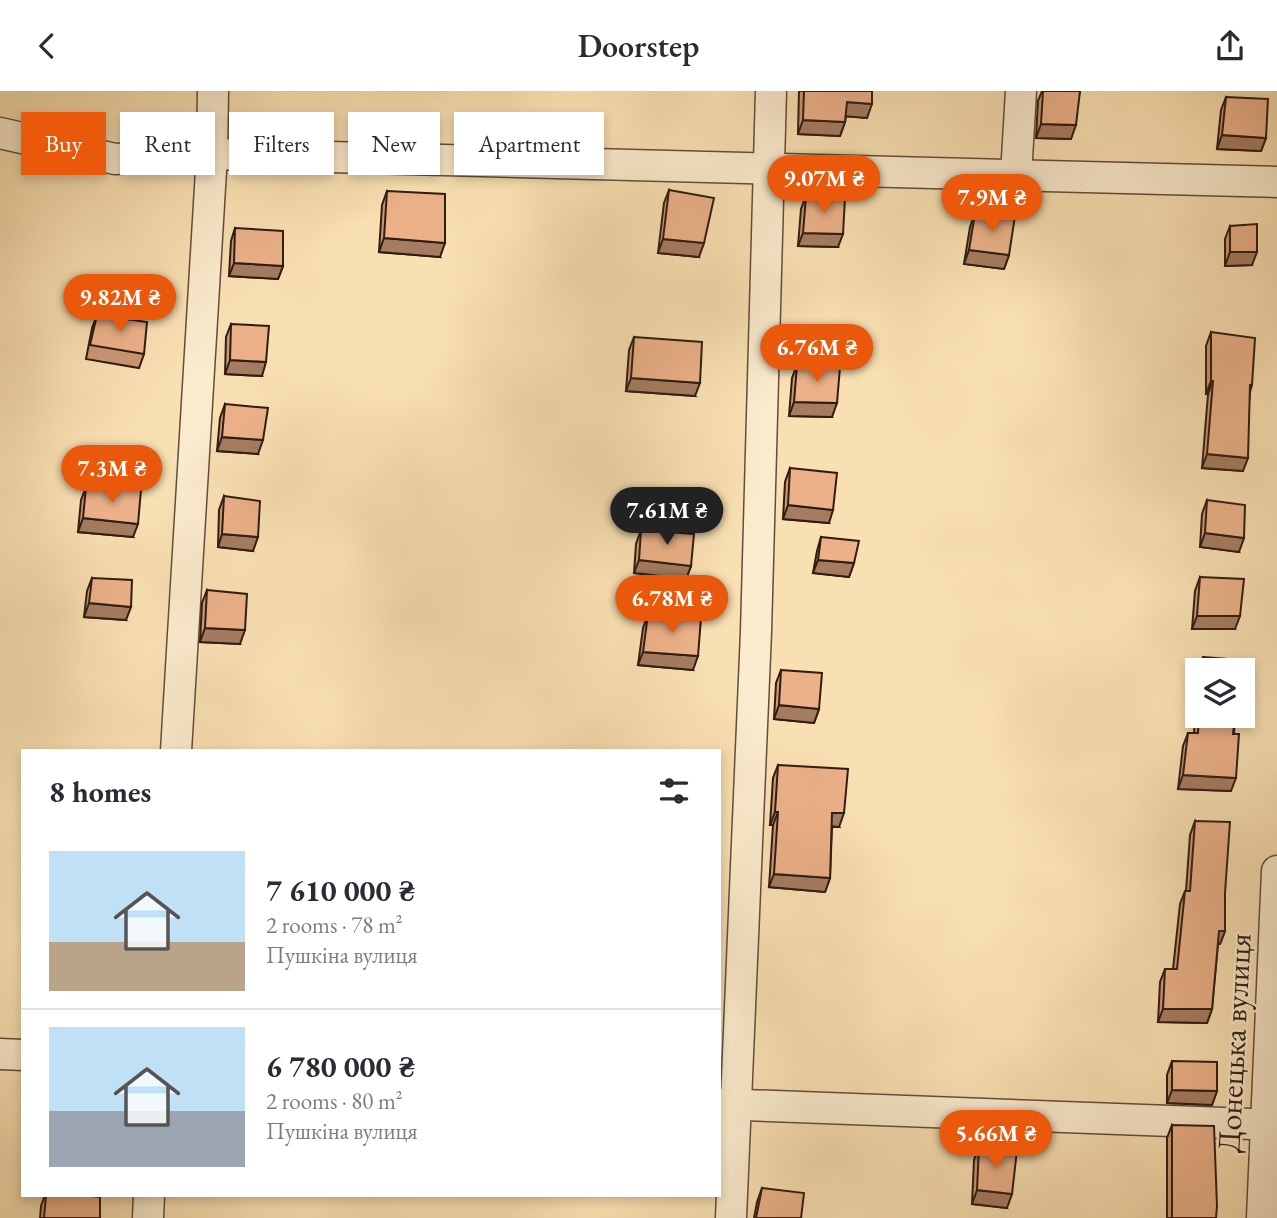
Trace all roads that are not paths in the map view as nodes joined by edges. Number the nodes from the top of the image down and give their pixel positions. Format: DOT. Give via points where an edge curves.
graph roads {
  1 [pos="213,91"];
  2 [pos="771,91"];
  3 [pos="1021,91"];
  4 [pos="213,112"];
  5 [pos="0,133"];
  6 [pos="215,155"];
  7 [pos="120,159"];
  8 [pos="769,168"];
  9 [pos="211,175"];
  10 [pos="1016,175"];
  11 [pos="1277,183"];
  12 [pos="176,749"];
  13 [pos="1277,871"];
  14 [pos="0,1054"];
  15 [pos="21,1055"];
  16 [pos="728,1105"];
  17 [pos="1271,1125"];
  18 [pos="149,1197"];
  19 [pos="148,1218"];
  20 [pos="731,1218"];
  21 [pos="1262,1218"];
  1 -- 4 [label="street"];
  2 -- 8 [label="street"];
  3 -- 10 [label="street"];
  5 -- 7 [label="street"];
  6 -- 8 [label="street"];
  8 -- 10 [label="street"];
  8 -- 16 [label="street" via="756,632"];
  9 -- 12 [label="street"];
  10 -- 11 [label="street"];
  13 -- 17 [label="street, Донецька вулиця"];
  14 -- 15 [label="street"];
  16 -- 17 [label="street"];
  16 -- 20 [label="street"];
  17 -- 21 [label="street, Донецька вулиця"];
  18 -- 19 [label="street"];
}
